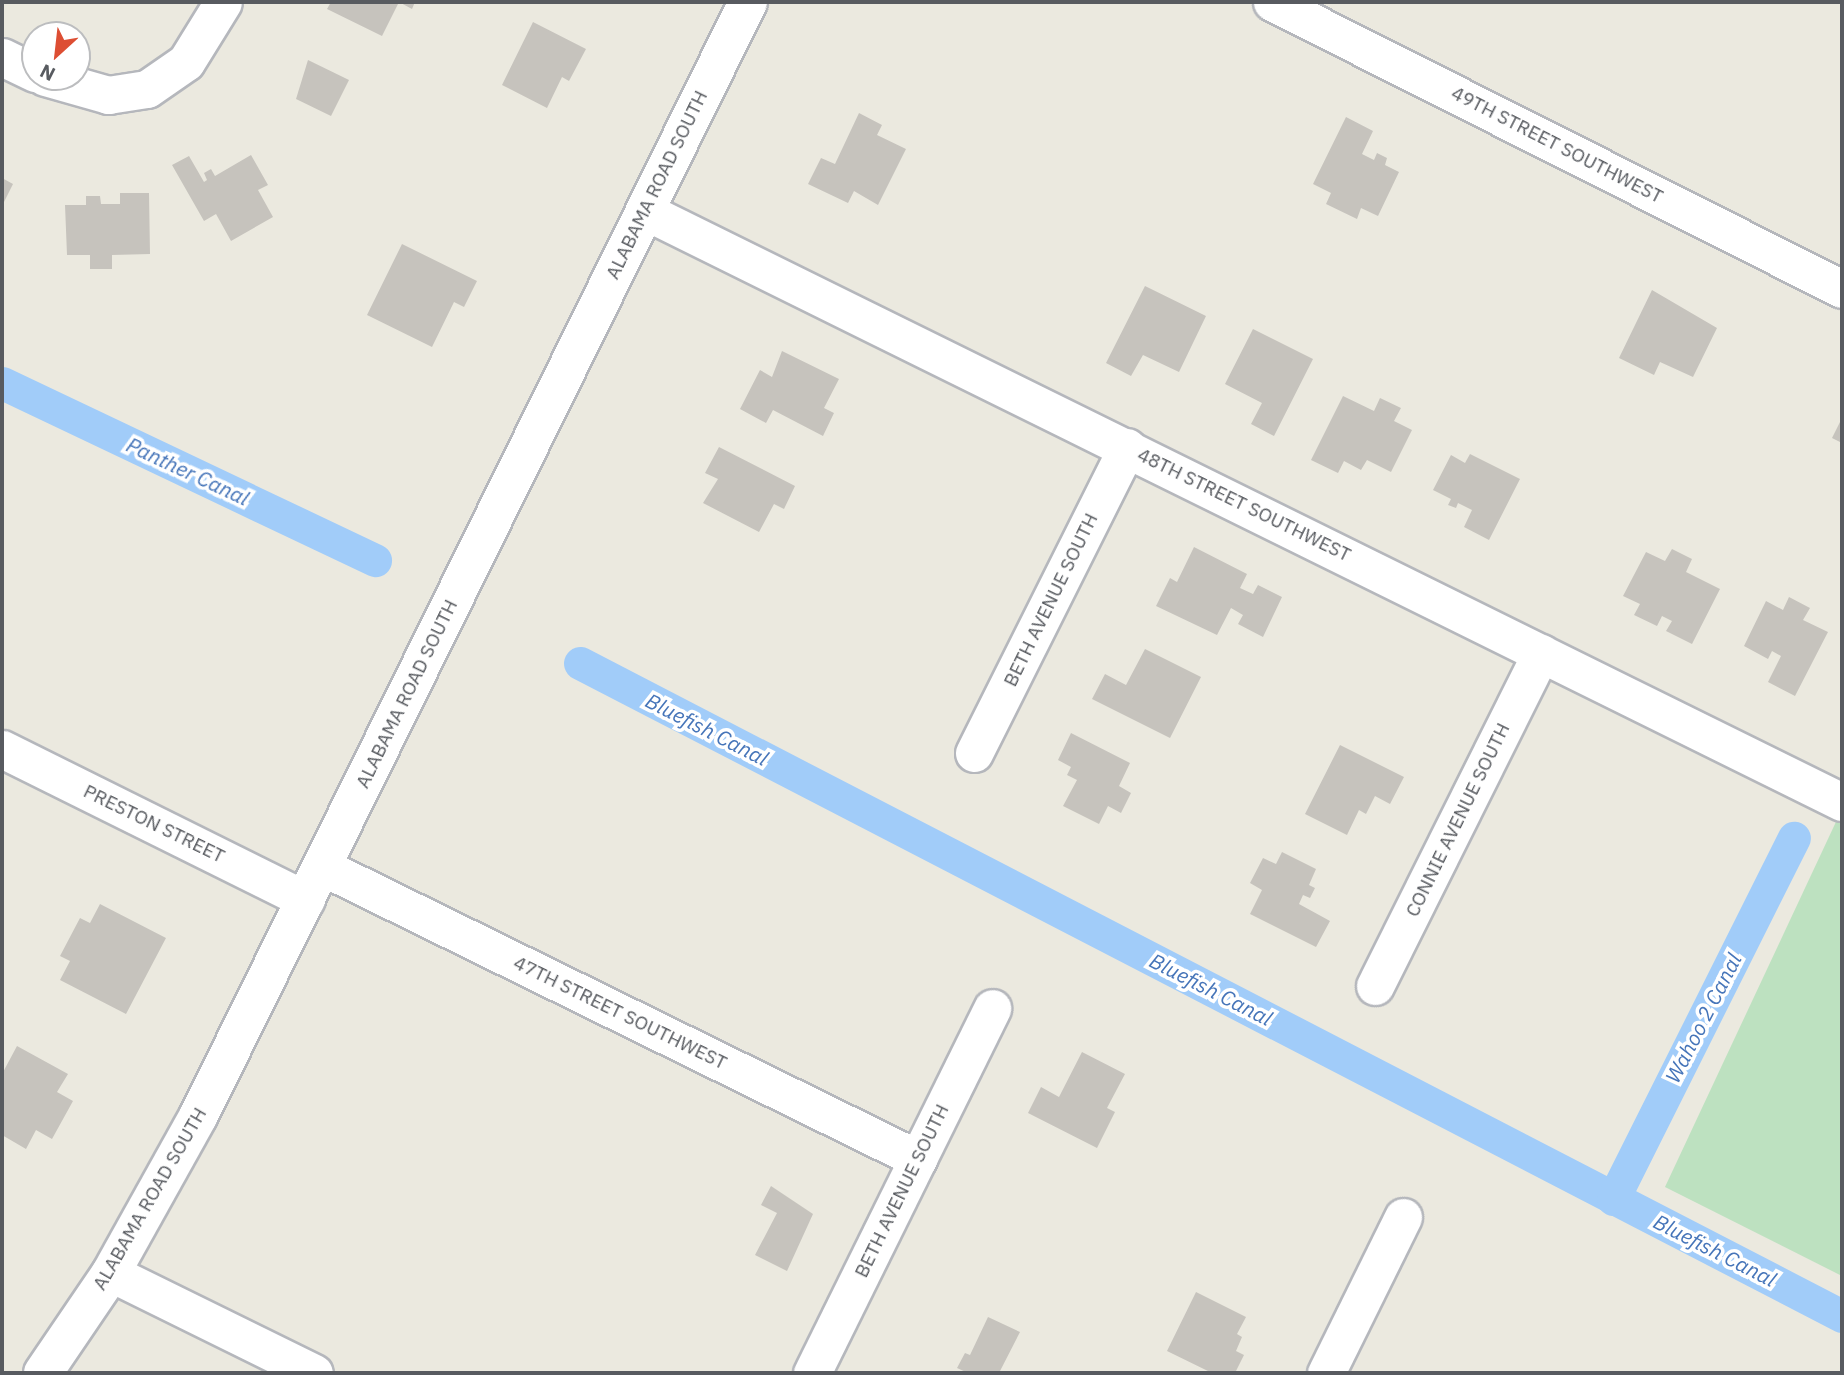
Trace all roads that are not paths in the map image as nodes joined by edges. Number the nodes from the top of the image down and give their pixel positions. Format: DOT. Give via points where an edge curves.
graph roads {
  1 [pos="223,2"];
  2 [pos="748,2"];
  3 [pos="1272,2"];
  4 [pos="2,57"];
  5 [pos="21,66"];
  6 [pos="91,90"];
  7 [pos="645,211"];
  8 [pos="1842,289"];
  9 [pos="1127,447"];
  10 [pos="1541,653"];
  11 [pos="2,749"];
  12 [pos="974,754"];
  13 [pos="1842,802"];
  14 [pos="314,883"];
  15 [pos="1375,986"];
  16 [pos="992,1008"];
  17 [pos="918,1159"];
  18 [pos="1403,1217"];
  19 [pos="111,1273"];
  20 [pos="43,1373"];
  21 [pos="314,1373"];
  22 [pos="812,1373"];
  23 [pos="1326,1373"];
  1 -- 6 [label="street" via="186,62 147,89 108,95"];
  2 -- 7 [label="street, ALABAMA ROAD SOUTH"];
  3 -- 8 [label="street, 49TH STREET SOUTHWEST"];
  4 -- 5 [label="street"];
  7 -- 9 [label="street, 48TH STREET SOUTHWEST"];
  7 -- 14 [label="street, ALABAMA ROAD SOUTH"];
  9 -- 10 [label="street, 48TH STREET SOUTHWEST"];
  9 -- 12 [label="street, BETH AVENUE SOUTH"];
  10 -- 13 [label="street, 48TH STREET SOUTHWEST"];
  10 -- 15 [label="street, CONNIE AVENUE SOUTH"];
  11 -- 14 [label="street, PRESTON STREET"];
  14 -- 17 [label="street, 47TH STREET SOUTHWEST"];
  14 -- 19 [label="street, ALABAMA ROAD SOUTH" via="198,1117"];
  16 -- 17 [label="street, BETH AVENUE SOUTH"];
  17 -- 22 [label="street, BETH AVENUE SOUTH"];
  18 -- 23 [label="street"];
  19 -- 20 [label="street, ALABAMA ROAD SOUTH"];
  19 -- 21 [label="street"];
}
